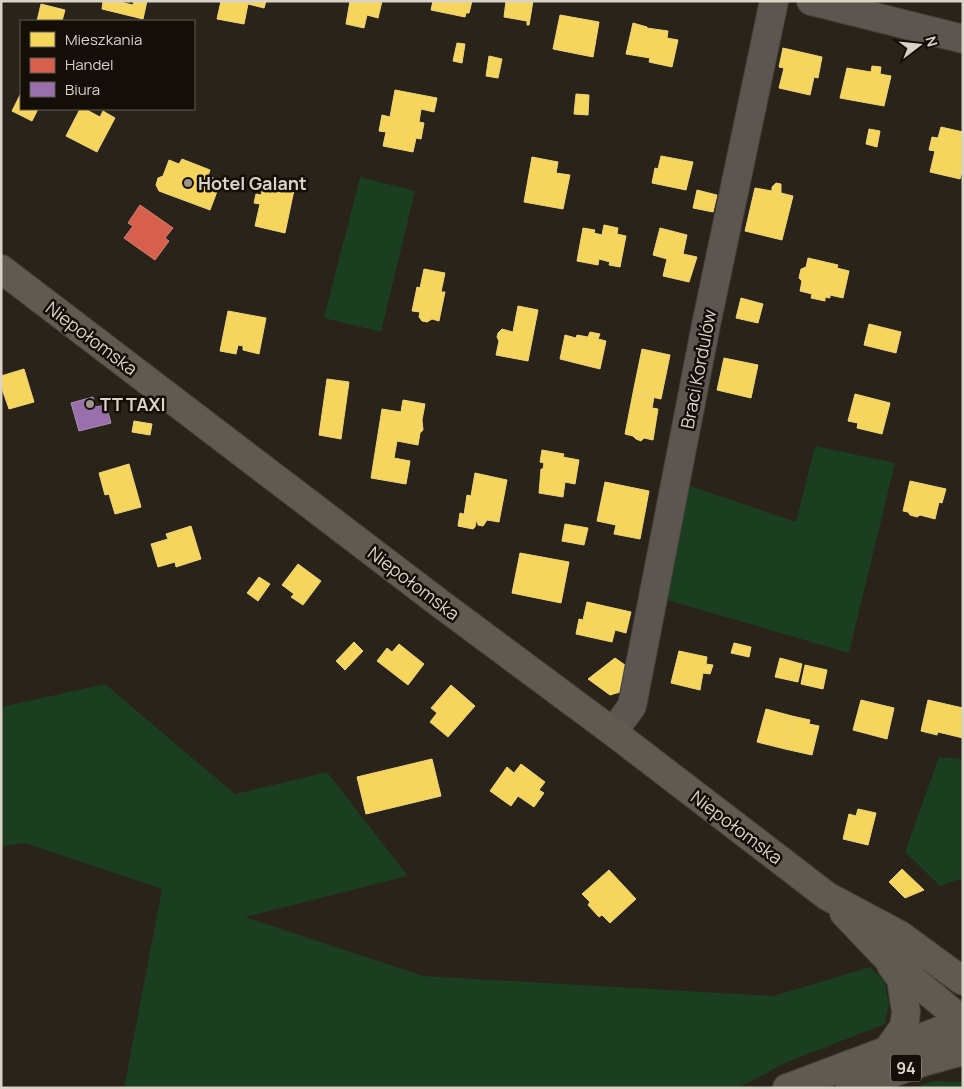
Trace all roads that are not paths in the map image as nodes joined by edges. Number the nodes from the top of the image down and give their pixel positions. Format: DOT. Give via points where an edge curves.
graph roads {
  1 [pos="774,1"];
  2 [pos="811,1"];
  3 [pos="963,39"];
  4 [pos="1,269"];
  5 [pos="613,732"];
  6 [pos="828,896"];
  7 [pos="886,958"];
  8 [pos="963,982"];
  9 [pos="963,1021"];
  10 [pos="889,1048"];
  11 [pos="963,1050"];
  12 [pos="923,1062"];
  13 [pos="963,1065"];
  14 [pos="787,1088"];
  15 [pos="850,1088"];
  1 -- 5 [label="street, Braci Kordulów" via="706,325 632,706"];
  2 -- 3 [label="street"];
  4 -- 5 [label="main road, Niepołomska"];
  5 -- 6 [label="main road, Niepołomska"];
  6 -- 7 [label="main road, Niepołomska"];
  6 -- 8 [label="main road, Niepołomska" via="900,935"];
  7 -- 9 [label="main road, Niepołomska"];
  7 -- 10 [label="main road" via="901,979 906,1012 904,1027"];
  9 -- 10 [label="main road, 94"];
  10 -- 14 [label="main road, 94"];
  11 -- 12 [label="main road, 94"];
  12 -- 13 [label="main road"];
  12 -- 15 [label="main road, 94"];
}
